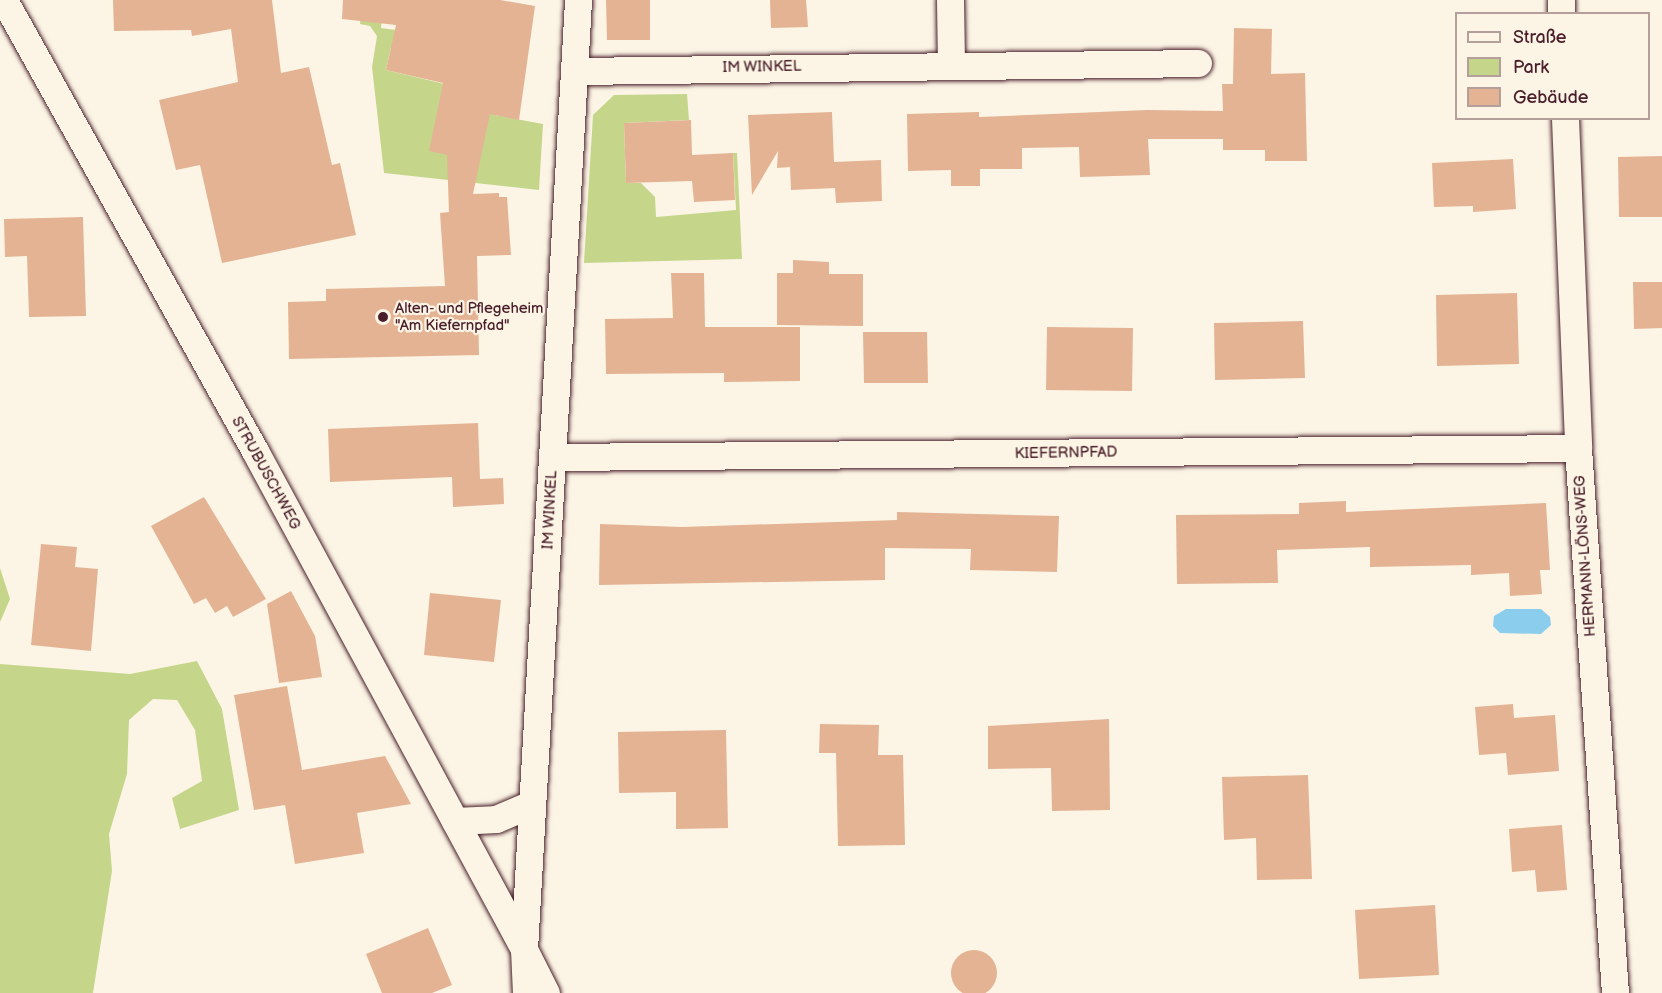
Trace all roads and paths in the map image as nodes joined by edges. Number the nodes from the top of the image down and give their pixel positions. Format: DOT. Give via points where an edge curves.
graph roads {
  1 [pos="4,0"];
  2 [pos="578,0"];
  3 [pos="950,0"];
  4 [pos="1198,63"];
  5 [pos="951,64"];
  6 [pos="574,71"];
  7 [pos="1565,120"];
  8 [pos="1578,448"];
  9 [pos="553,458"];
  10 [pos="532,804"];
  11 [pos="455,821"];
  12 [pos="524,949"];
  13 [pos="526,993"];
  14 [pos="546,993"];
  15 [pos="1615,993"];
  1 -- 11 [label="street, STRUBUSCHWEG"];
  2 -- 6 [label="street, IM WINKEL"];
  3 -- 5 [label="street"];
  4 -- 5 [label="street, IM WINKEL"];
  5 -- 6 [label="street, IM WINKEL"];
  6 -- 9 [label="street, IM WINKEL"];
  7 -- 8 [label="street, HERMANN-LÖNS-WEG"];
  8 -- 9 [label="street, KIEFERNPFAD"];
  8 -- 15 [label="street, HERMANN-LÖNS-WEG"];
  9 -- 10 [label="street, IM WINKEL"];
  10 -- 11 [label="street" via="496,819"];
  10 -- 12 [label="street, IM WINKEL"];
  11 -- 12 [label="street, STRUBUSCHWEG"];
  12 -- 13 [label="street, STRUBUSCHWEG"];
  12 -- 14 [label="street, STRUBUSCHWEG"];
}
